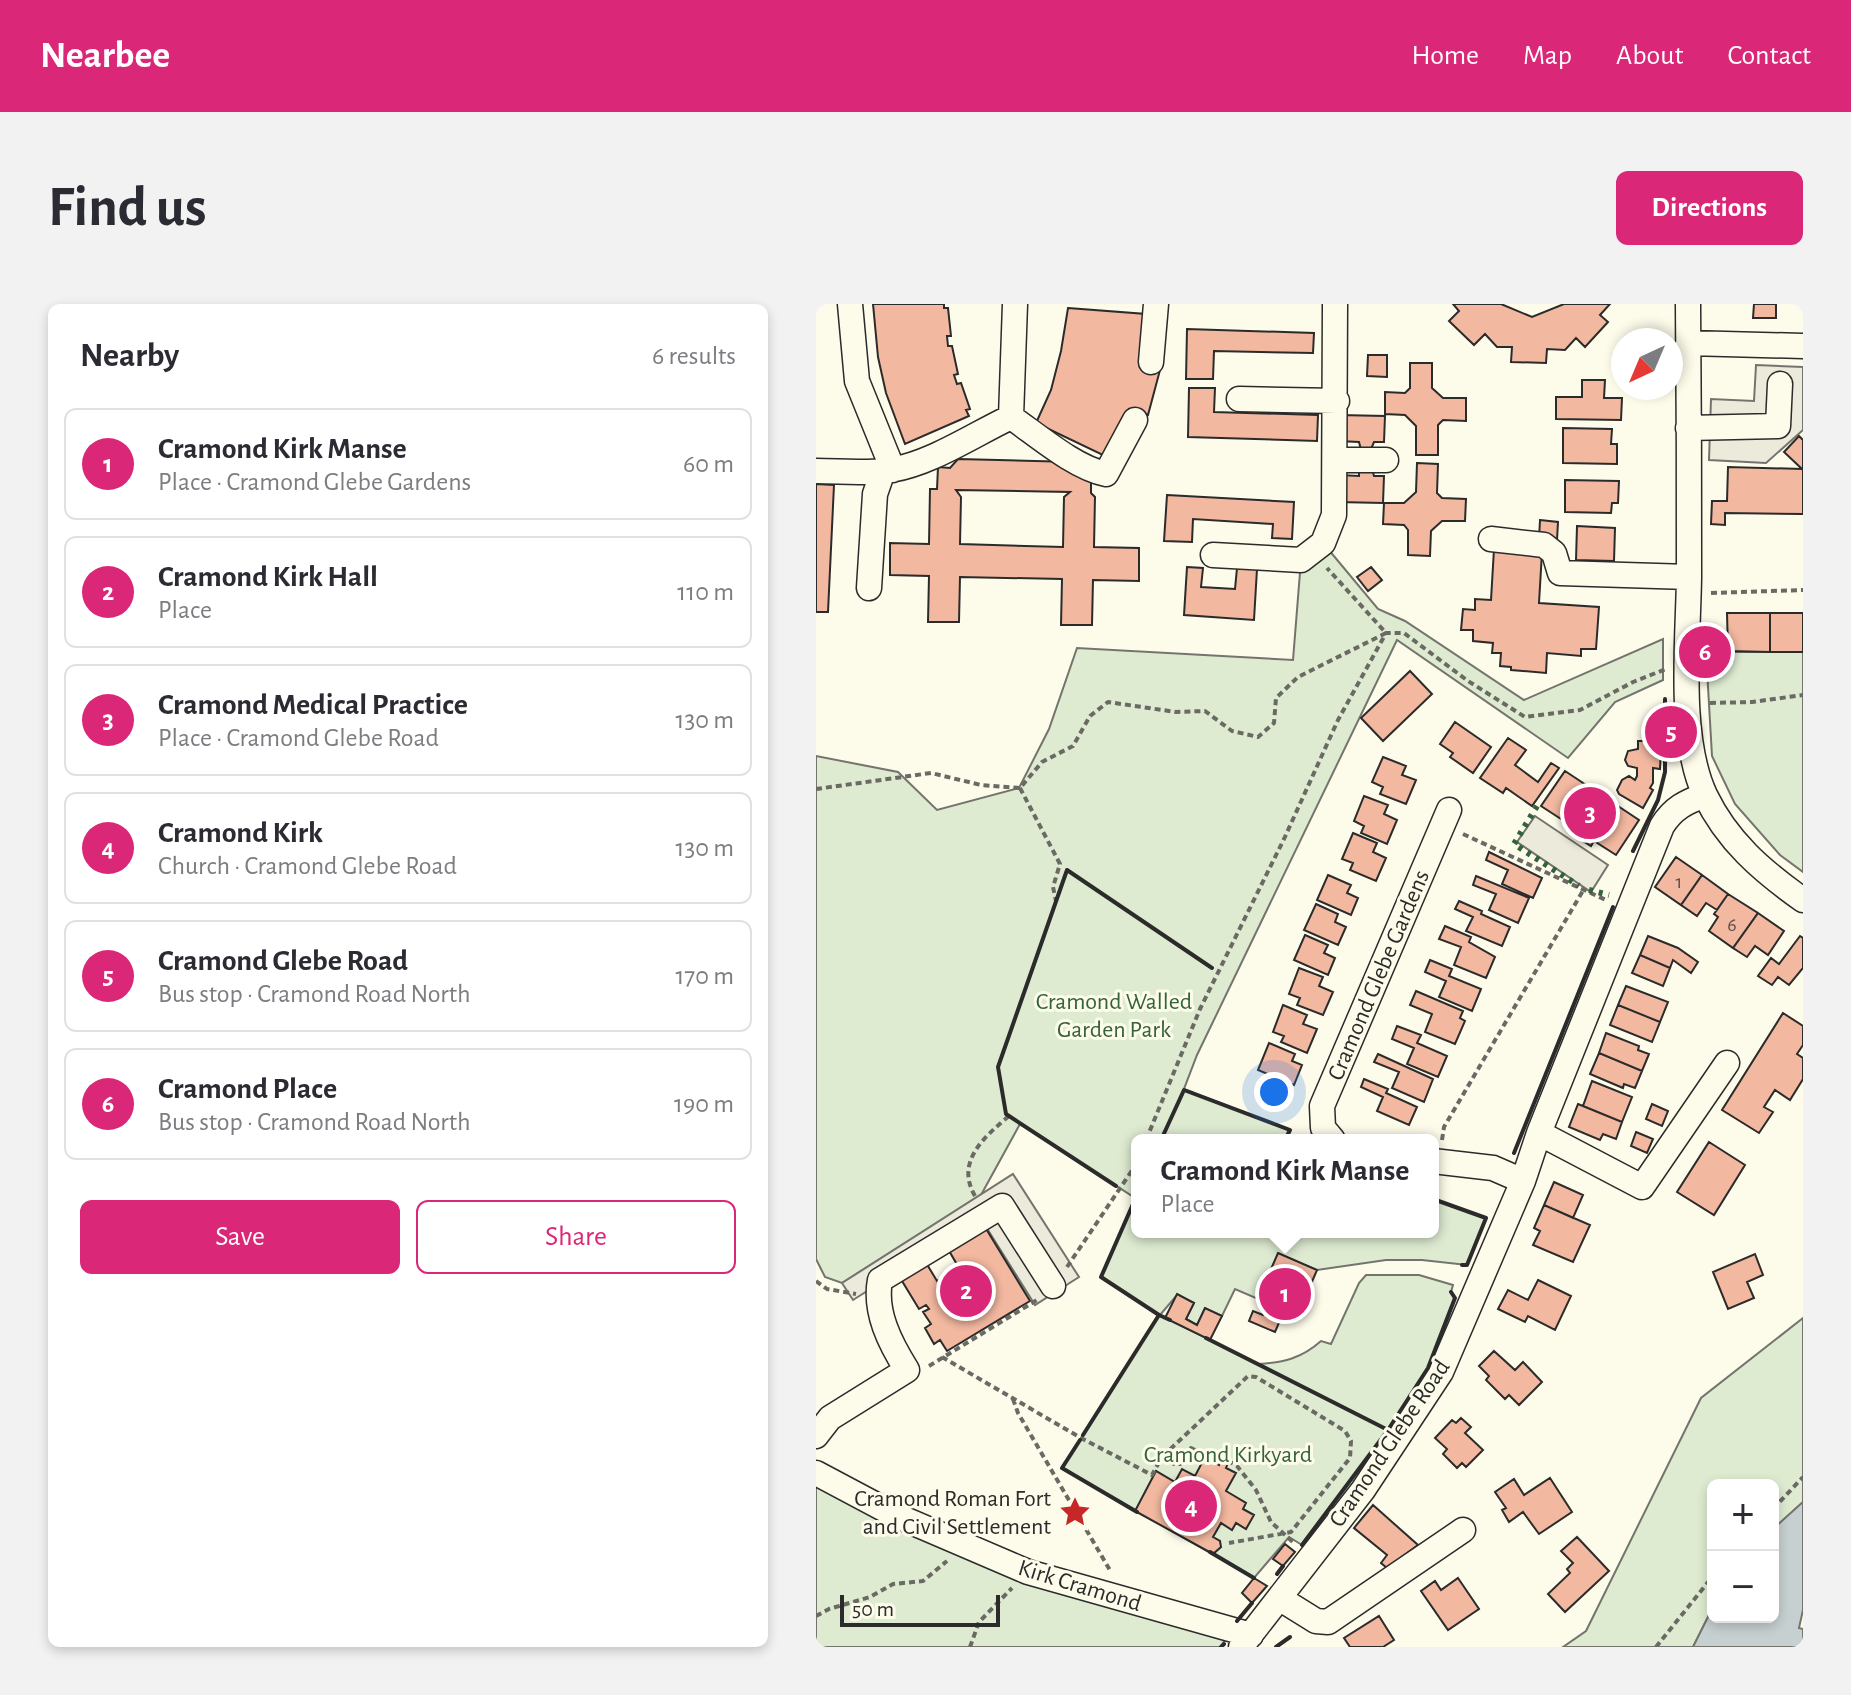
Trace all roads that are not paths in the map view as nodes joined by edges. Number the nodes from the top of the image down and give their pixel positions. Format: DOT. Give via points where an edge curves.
graph roads {
  1 [pos="850,304"];
  2 [pos="1015,304"];
  3 [pos="1156,304"];
  4 [pos="1335,304"];
  5 [pos="1688,304"];
  6 [pos="1688,343"];
  7 [pos="1803,346"];
  8 [pos="1151,362"];
  9 [pos="1780,384"];
  10 [pos="1239,399"];
  11 [pos="1337,401"];
  12 [pos="1011,417"];
  13 [pos="1135,420"];
  14 [pos="1688,428"];
  15 [pos="1335,460"];
  16 [pos="1386,460"];
  17 [pos="888,470"];
  18 [pos="816,471"];
  19 [pos="1491,539"];
  20 [pos="1213,555"];
  21 [pos="1689,585"];
  22 [pos="869,588"];
  23 [pos="1705,795"];
  24 [pos="1446,817"];
  25 [pos="1803,900"];
  26 [pos="1727,1063"];
  27 [pos="1539,1133"];
  28 [pos="1328,1134"];
  29 [pos="1439,1162"];
  30 [pos="1523,1181"];
  31 [pos="1053,1286"];
  32 [pos="816,1436"];
  33 [pos="820,1470"];
  34 [pos="1463,1530"];
  35 [pos="1279,1598"];
  36 [pos="1246,1641"];
  1 -- 17 [label="street" via="857,381"];
  2 -- 12 [label="street"];
  3 -- 8 [label="street"];
  4 -- 11 [label="street"];
  5 -- 6 [label="street"];
  6 -- 7 [label="street"];
  6 -- 14 [label="street"];
  9 -- 14 [label="street" via="1778,426"];
  10 -- 11 [label="street"];
  11 -- 15 [label="street"];
  12 -- 13 [label="street" via="1106,474"];
  12 -- 17 [label="street" via="932,456"];
  14 -- 21 [label="street"];
  15 -- 16 [label="street"];
  15 -- 20 [label="street" via="1334,515 1323,543 1301,560"];
  17 -- 18 [label="street"];
  17 -- 22 [label="street" via="875,494"];
  19 -- 21 [label="street" via="1544,545 1554,553 1560,573"];
  21 -- 23 [label="street" via="1689,703 1693,753"];
  23 -- 25 [label="street" via="1746,856"];
  23 -- 27 [label="street, Cramond Glebe Road" via="1680,805 1662,826"];
  24 -- 28 [label="street, Cramond Glebe Gardens" via="1322,1106"];
  26 -- 27 [label="street" via="1642,1187"];
  27 -- 30 [label="street, Cramond Glebe Road"];
  29 -- 30 [label="street" via="1493,1168"];
  30 -- 35 [label="street, Cramond Glebe Road" via="1441,1372 1363,1490"];
  31 -- 32 [label="street" via="1002,1206 880,1280 877,1297 890,1341 907,1370 830,1418"];
  33 -- 36 [label="street, Kirk Cramond" via="895,1515 1028,1572 1127,1599"];
  34 -- 35 [label="street" via="1328,1622 1316,1621"];
  35 -- 36 [label="street, Cramond Glebe Road"];
}
